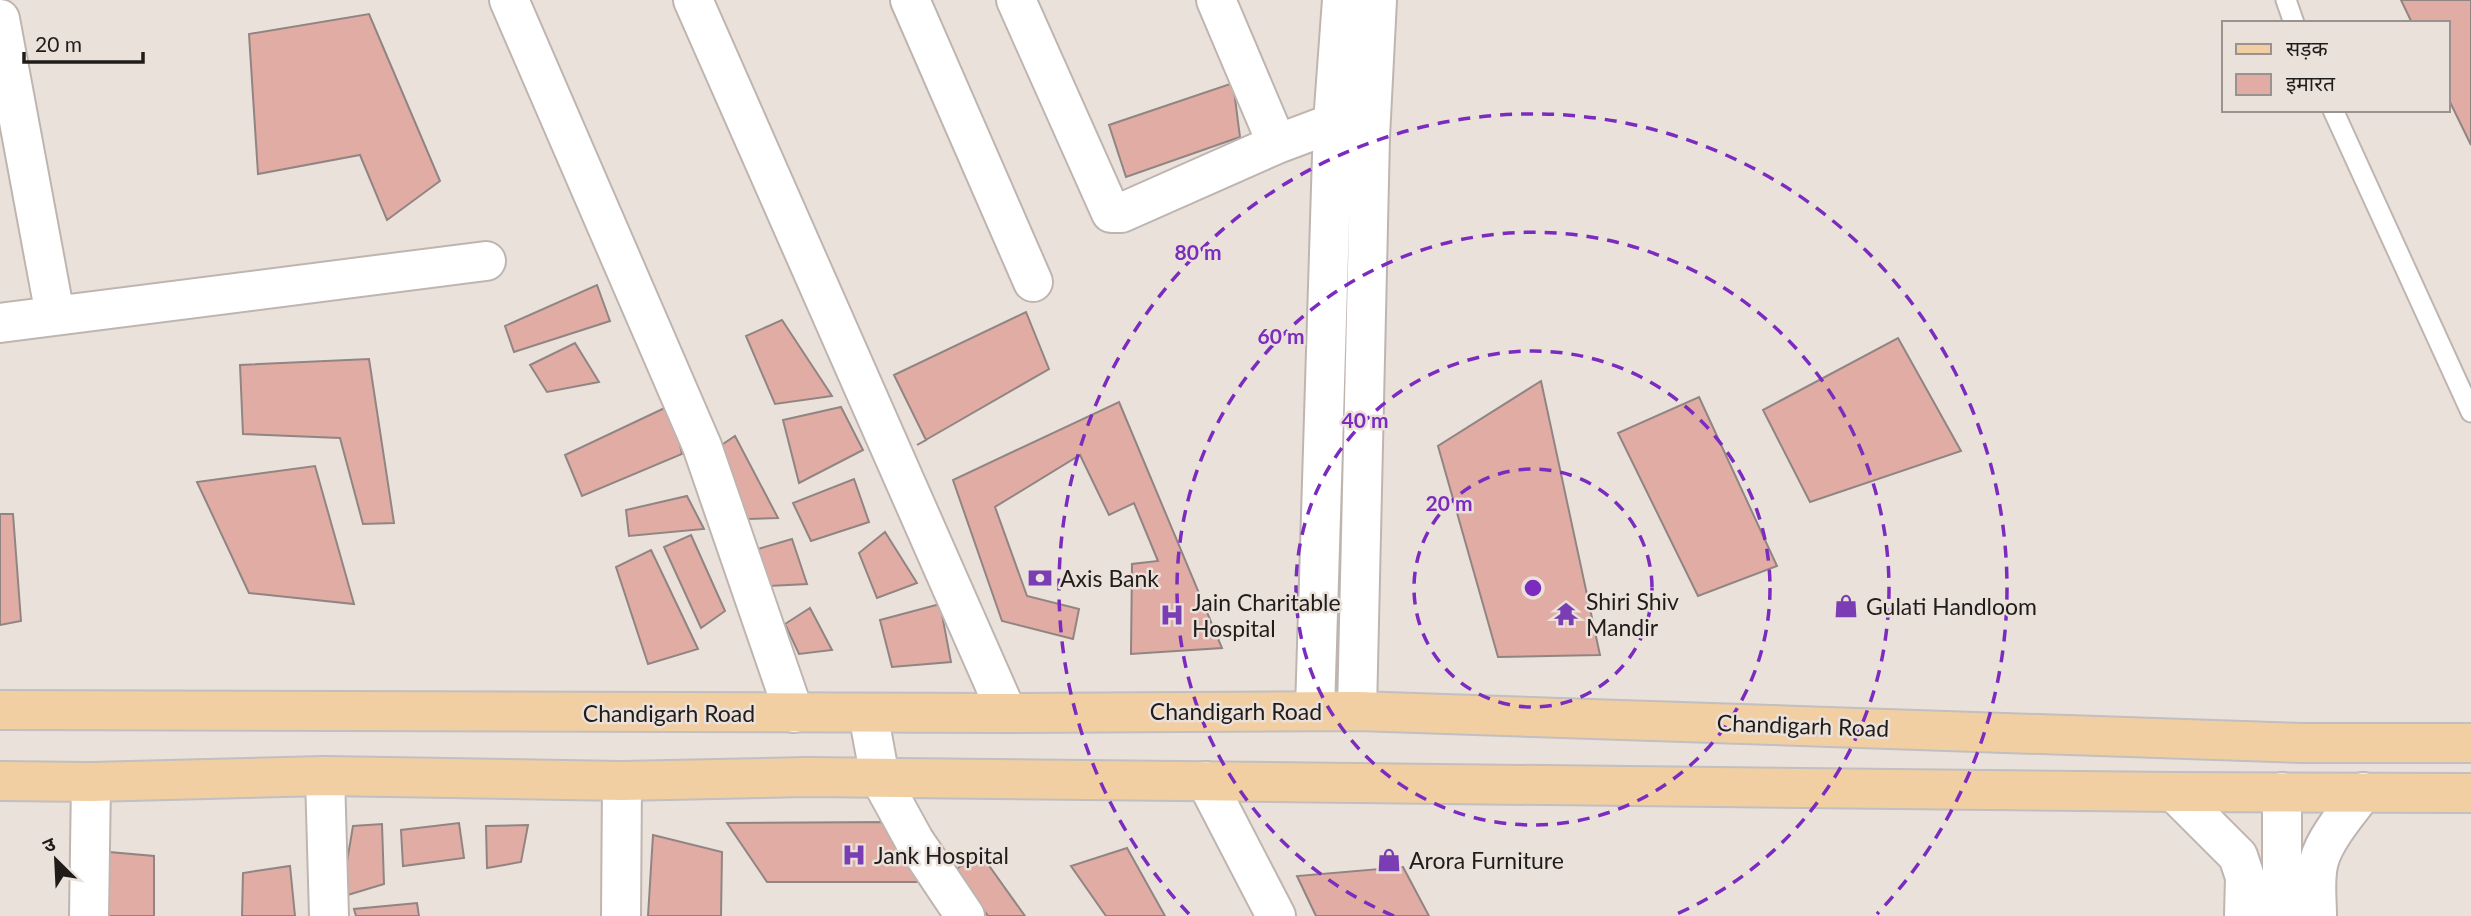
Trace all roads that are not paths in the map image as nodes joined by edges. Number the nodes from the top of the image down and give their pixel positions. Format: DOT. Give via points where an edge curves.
graph roads {
  1 [pos="509,0"];
  2 [pos="692,0"];
  3 [pos="910,0"];
  4 [pos="1016,0"];
  5 [pos="1216,0"];
  6 [pos="1342,0"];
  7 [pos="1377,0"];
  8 [pos="2286,0"];
  9 [pos="0,19"];
  10 [pos="2293,21"];
  11 [pos="2334,112"];
  12 [pos="1333,124"];
  13 [pos="1277,144"];
  14 [pos="486,261"];
  15 [pos="1033,282"];
  16 [pos="55,315"];
  17 [pos="0,323"];
  18 [pos="2471,412"];
  19 [pos="0,710"];
  20 [pos="1315,710"];
  21 [pos="1357,711"];
  22 [pos="794,713"];
  23 [pos="868,713"];
  24 [pos="1007,713"];
  25 [pos="2471,743"];
  26 [pos="325,776"];
  27 [pos="880,778"];
  28 [pos="0,781"];
  29 [pos="622,781"];
  30 [pos="1206,781"];
  31 [pos="91,782"];
  32 [pos="2174,792"];
  33 [pos="2282,792"];
  34 [pos="2363,792"];
  35 [pos="2471,793"];
  36 [pos="89,916"];
  37 [pos="329,916"];
  38 [pos="621,916"];
  39 [pos="965,916"];
  40 [pos="1276,916"];
  41 [pos="2244,916"];
  42 [pos="2282,916"];
  43 [pos="2317,916"];
  1 -- 22 [label="street" via="702,446"];
  2 -- 24 [label="street"];
  3 -- 15 [label="street"];
  4 -- 13 [label="street" via="1111,213 1121,213"];
  5 -- 13 [label="street"];
  6 -- 12 [label="street"];
  7 -- 21 [label="street"];
  8 -- 10 [label="lane"];
  9 -- 16 [label="street"];
  11 -- 18 [label="lane"];
  12 -- 13 [label="street"];
  12 -- 20 [label="street"];
  14 -- 16 [label="street"];
  16 -- 17 [label="street"];
  19 -- 22 [label="main road, Chandigarh Road"];
  20 -- 21 [label="main road, Chandigarh Road"];
  20 -- 24 [label="main road, Chandigarh Road"];
  21 -- 25 [label="main road, Chandigarh Road" via="2304,743"];
  22 -- 23 [label="main road, Chandigarh Road"];
  23 -- 24 [label="main road, Chandigarh Road"];
  23 -- 27 [label="street"];
  26 -- 29 [label="main road"];
  26 -- 31 [label="main road"];
  26 -- 37 [label="street"];
  27 -- 29 [label="main road"];
  27 -- 30 [label="main road"];
  27 -- 39 [label="street" via="914,840"];
  28 -- 31 [label="main road"];
  29 -- 38 [label="street"];
  30 -- 32 [label="main road"];
  30 -- 40 [label="street"];
  31 -- 36 [label="street"];
  32 -- 33 [label="main road"];
  32 -- 41 [label="street" via="2238,856 2245,877"];
  33 -- 34 [label="main road"];
  33 -- 42 [label="street"];
  34 -- 35 [label="main road"];
  34 -- 43 [label="street" via="2319,860"];
}
